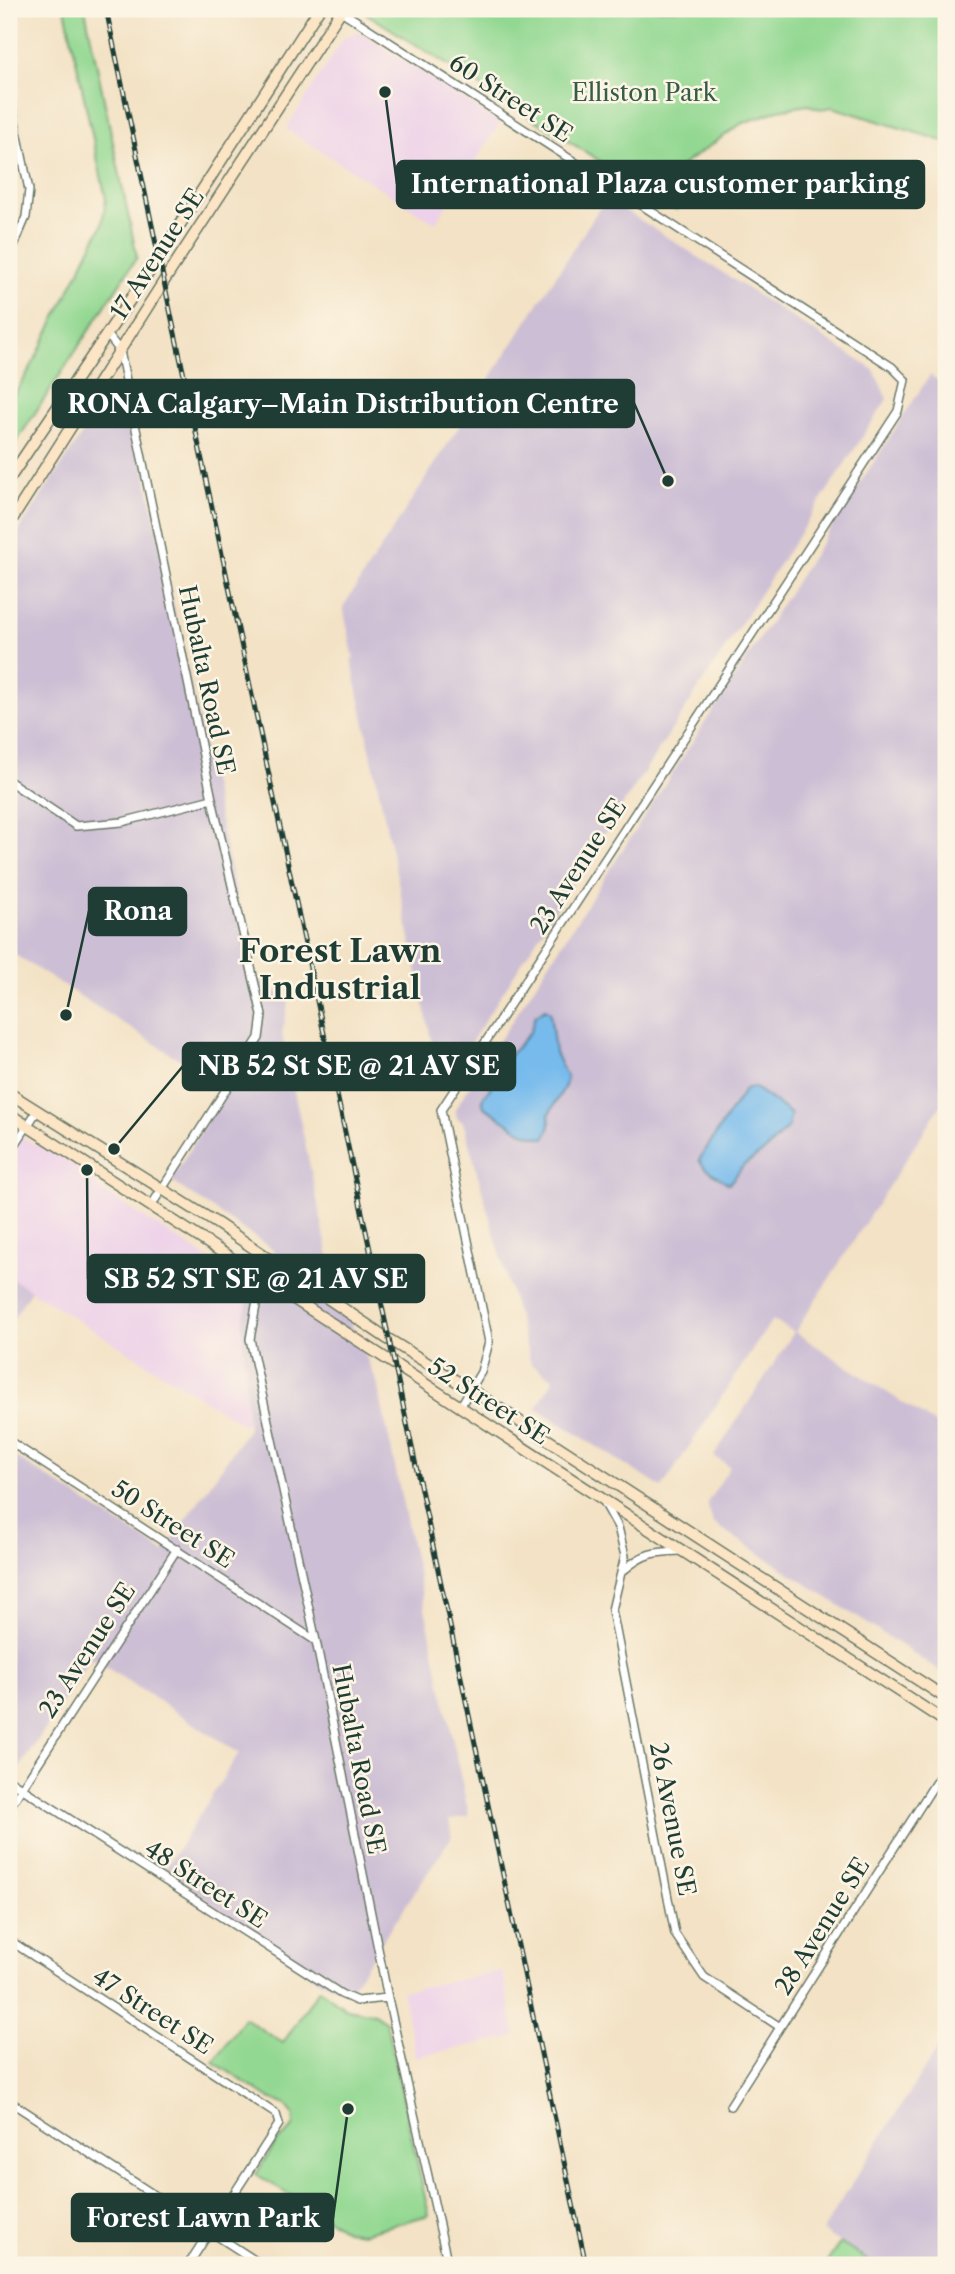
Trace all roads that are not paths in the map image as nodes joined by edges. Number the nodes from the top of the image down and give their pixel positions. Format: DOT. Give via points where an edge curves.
graph roads {
  1 [pos="319,9"];
  2 [pos="340,9"];
  3 [pos="9,92"];
  4 [pos="13,130"];
  5 [pos="9,257"];
  6 [pos="107,334"];
  7 [pos="120,351"];
  8 [pos="905,380"];
  9 [pos="9,479"];
  10 [pos="9,524"];
  11 [pos="9,781"];
  12 [pos="212,799"];
  13 [pos="9,1093"];
  14 [pos="37,1111"];
  15 [pos="9,1114"];
  16 [pos="27,1126"];
  17 [pos="9,1154"];
  18 [pos="162,1188"];
  19 [pos="151,1206"];
  20 [pos="279,1265"];
  21 [pos="268,1282"];
  22 [pos="471,1390"];
  23 [pos="460,1407"];
  24 [pos="9,1441"];
  25 [pos="603,1500"];
  26 [pos="177,1549"];
  27 [pos="683,1552"];
  28 [pos="623,1572"];
  29 [pos="316,1641"];
  30 [pos="946,1698"];
  31 [pos="946,1722"];
  32 [pos="946,1766"];
  33 [pos="9,1780"];
  34 [pos="22,1788"];
  35 [pos="9,1808"];
  36 [pos="9,1940"];
  37 [pos="388,1998"];
  38 [pos="780,2027"];
  39 [pos="9,2101"];
  40 [pos="730,2106"];
  41 [pos="209,2231"];
  42 [pos="188,2265"];
  43 [pos="262,2265"];
  44 [pos="448,2265"];
  1 -- 6 [label="main road, 17 Avenue SE"];
  2 -- 7 [label="main road, 17 Avenue SE"];
  2 -- 8 [label="street, 60 Street SE"];
  3 -- 4 [label="street"];
  4 -- 5 [label="street" via="29,190 26,217"];
  6 -- 7 [label="street, Hubalta Road SE"];
  6 -- 9 [label="main road, 17 Avenue SE"];
  7 -- 10 [label="main road, 17 Avenue SE"];
  7 -- 12 [label="street, Hubalta Road SE"];
  8 -- 22 [label="street, 23 Avenue SE" via="898,411 441,1110 489,1342"];
  11 -- 12 [label="street" via="76,826 122,822"];
  12 -- 18 [label="street, Hubalta Road SE" via="262,1015 259,1038"];
  13 -- 14 [label="main road, 52 Street SE"];
  14 -- 16 [label="street"];
  14 -- 18 [label="main road, 52 Street SE"];
  15 -- 16 [label="main road, 52 Street SE"];
  16 -- 17 [label="street"];
  16 -- 19 [label="main road, 52 Street SE"];
  18 -- 19 [label="street"];
  18 -- 20 [label="main road, 52 Street SE"];
  19 -- 21 [label="main road, 52 Street SE"];
  20 -- 21 [label="street, Hubalta Road SE"];
  20 -- 22 [label="main road, 52 Street SE"];
  21 -- 23 [label="main road, 52 Street SE"];
  21 -- 29 [label="street, Hubalta Road SE" via="257,1300 250,1339"];
  22 -- 23 [label="street, 23 Avenue SE"];
  22 -- 30 [label="main road, 52 Street SE"];
  23 -- 25 [label="main road, 52 Street SE"];
  24 -- 26 [label="street, 50 Street SE"];
  25 -- 27 [label="main road, 52 Street SE"];
  25 -- 28 [label="street, 26 Avenue SE" via="618,1527 625,1556"];
  26 -- 29 [label="street, 50 Street SE"];
  26 -- 34 [label="street, 23 Avenue SE"];
  27 -- 28 [label="street" via="641,1556"];
  27 -- 31 [label="main road, 52 Street SE"];
  28 -- 38 [label="street, 26 Avenue SE" via="612,1611 675,1934 705,1977"];
  29 -- 37 [label="street, Hubalta Road SE"];
  32 -- 38 [label="street, 28 Avenue SE"];
  33 -- 34 [label="street, 48 Street SE"];
  34 -- 35 [label="street, 23 Avenue SE"];
  34 -- 37 [label="street, 48 Street SE" via="341,1994 357,2001"];
  36 -- 41 [label="street, 47 Street SE" via="276,2114 279,2124"];
  37 -- 44 [label="street, Hubalta Road SE"];
  38 -- 40 [label="street, 28 Avenue SE"];
  39 -- 41 [label="street"];
  41 -- 42 [label="street"];
  41 -- 43 [label="street"];
}
